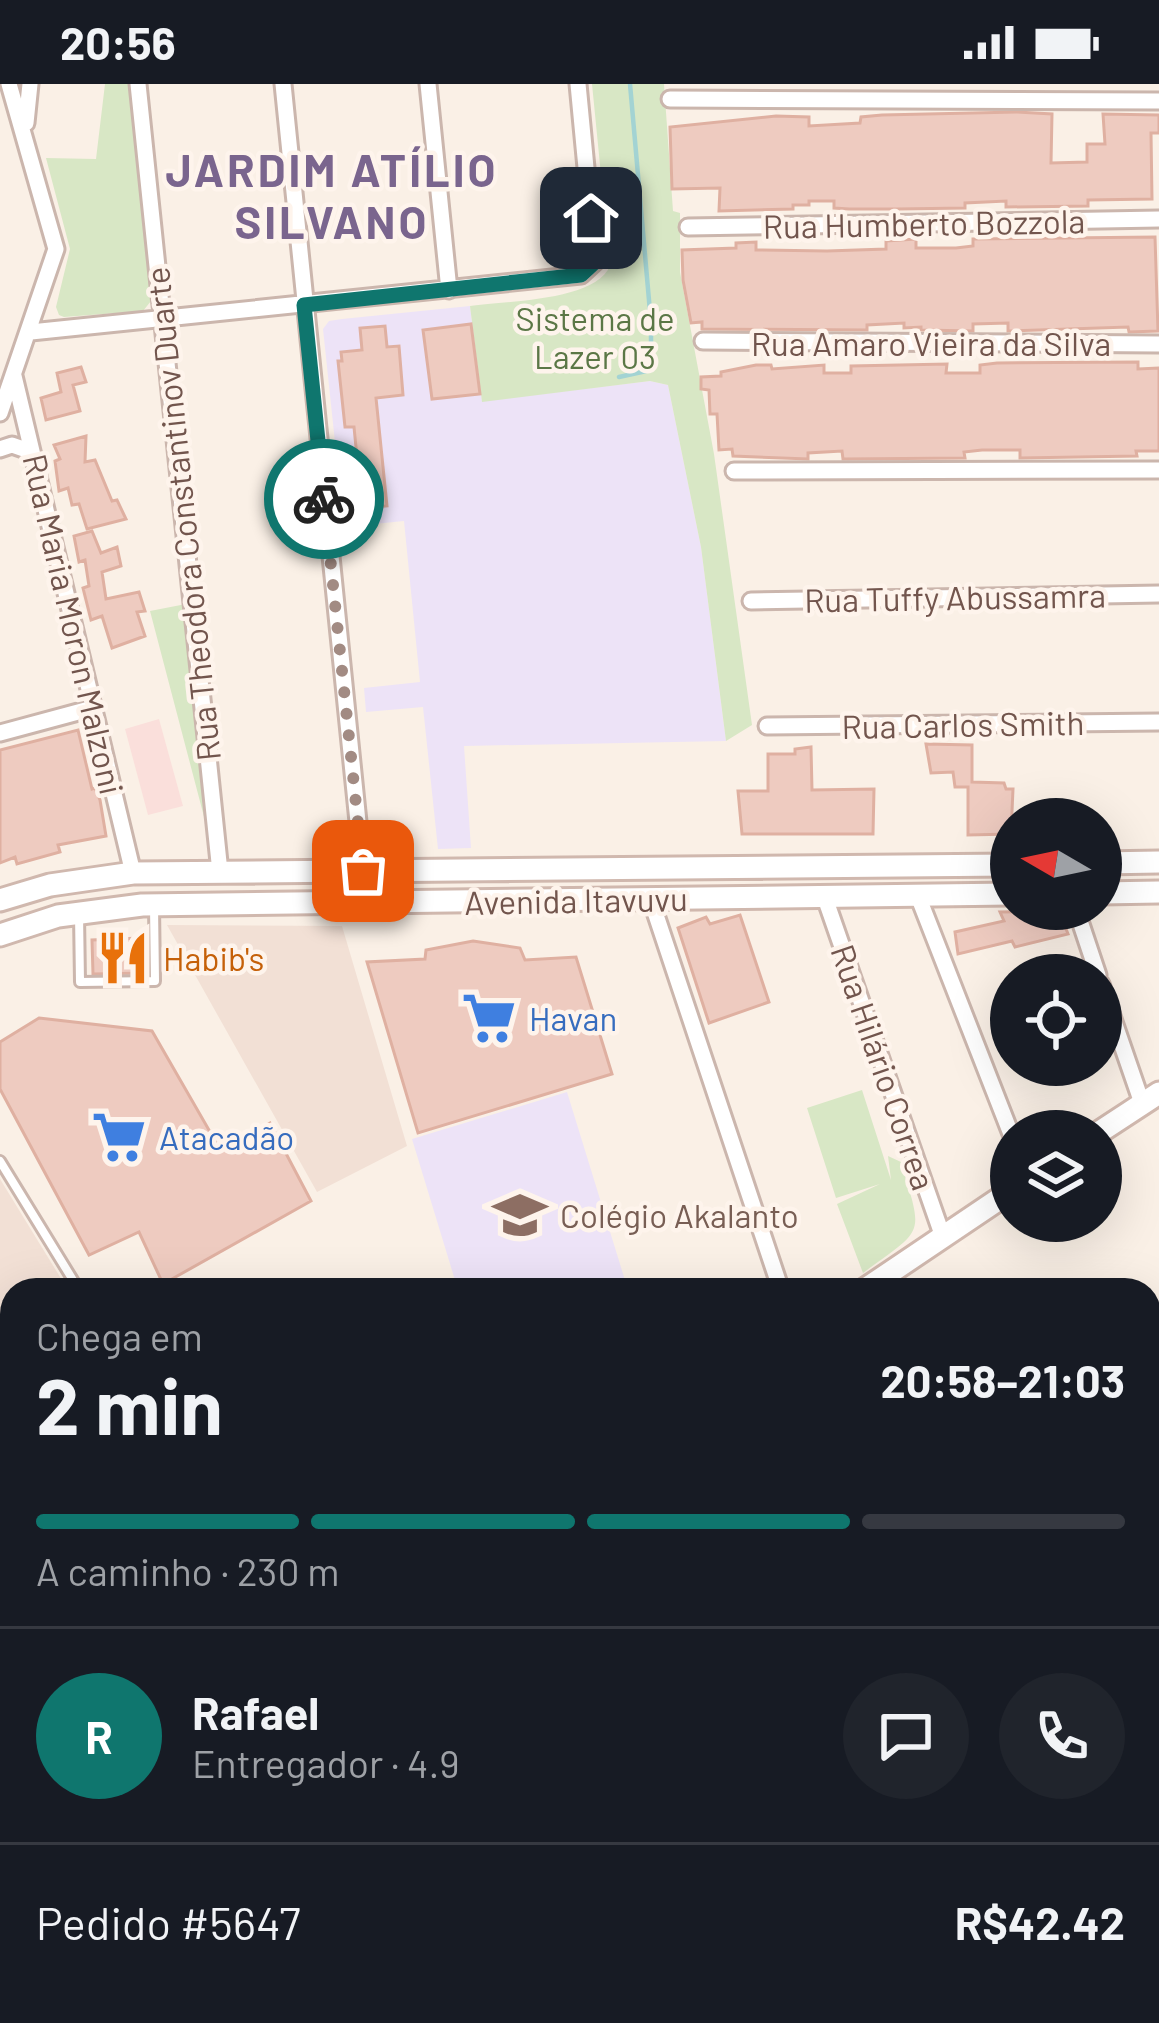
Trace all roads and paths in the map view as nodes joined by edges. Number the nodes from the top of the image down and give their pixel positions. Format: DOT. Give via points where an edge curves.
graph roads {
  1 [pos="9,84"];
  2 [pos="30,84"];
  3 [pos="138,84"];
  4 [pos="283,84"];
  5 [pos="428,84"];
  6 [pos="578,84"];
  7 [pos="961,92"];
  8 [pos="1089,92"];
  9 [pos="670,99"];
  10 [pos="1159,101"];
  11 [pos="25,131"];
  12 [pos="1159,218"];
  13 [pos="688,226"];
  14 [pos="449,290"];
  15 [pos="304,305"];
  16 [pos="161,320"];
  17 [pos="31,332"];
  18 [pos="703,341"];
  19 [pos="1159,344"];
  20 [pos="14,376"];
  21 [pos="0,413"];
  22 [pos="0,449"];
  23 [pos="32,452"];
  24 [pos="1159,470"];
  25 [pos="734,471"];
  26 [pos="1159,593"];
  27 [pos="751,601"];
  28 [pos="94,708"];
  29 [pos="1159,722"];
  30 [pos="767,726"];
  31 [pos="0,733"];
  32 [pos="1159,862"];
  33 [pos="1122,863"];
  34 [pos="990,865"];
  35 [pos="878,867"];
  36 [pos="363,871"];
  37 [pos="220,872"];
  38 [pos="133,873"];
  39 [pos="1159,892"];
  40 [pos="1122,893"];
  41 [pos="990,894"];
  42 [pos="919,896"];
  43 [pos="825,898"];
  44 [pos="651,899"];
  45 [pos="0,900"];
  46 [pos="332,903"];
  47 [pos="154,905"];
  48 [pos="79,914"];
  49 [pos="0,935"];
  50 [pos="1122,1033"];
  51 [pos="1150,1098"];
  52 [pos="1002,1110"];
  53 [pos="1122,1117"];
  54 [pos="0,1161"];
  55 [pos="990,1205"];
  56 [pos="943,1237"];
  57 [pos="72,1278"];
  58 [pos="777,1278"];
  59 [pos="882,1278"];
  1 -- 11 [label="street"];
  2 -- 11 [label="street"];
  3 -- 16 [label="street, Rua Theodora Constantinov Duarte"];
  4 -- 15 [label="street"];
  5 -- 14 [label="street"];
  6 -- 14 [label="street" via="595,262 581,275"];
  7 -- 8 [label="street"];
  7 -- 9 [label="street"];
  8 -- 10 [label="street"];
  11 -- 17 [label="street" via="56,249"];
  12 -- 13 [label="street, Rua Humberto Bozzola"];
  14 -- 15 [label="street"];
  15 -- 16 [label="street"];
  15 -- 36 [label="street"];
  16 -- 17 [label="street"];
  16 -- 37 [label="street, Rua Theodora Constantinov Duarte"];
  17 -- 20 [label="street"];
  18 -- 19 [label="street, Rua Amaro Vieira da Silva"];
  20 -- 21 [label="street"];
  20 -- 23 [label="street, Rua Maria Moron Malzoni"];
  22 -- 23 [label="street"];
  23 -- 28 [label="street, Rua Maria Moron Malzoni"];
  24 -- 25 [label="street"];
  26 -- 27 [label="street, Rua Tuffy Abussamra"];
  28 -- 31 [label="street"];
  28 -- 38 [label="street, Rua Maria Moron Malzoni"];
  29 -- 30 [label="street, Rua Carlos Smith"];
  32 -- 33 [label="main road"];
  34 -- 35 [label="main road, Avenida Itavuvu"];
  35 -- 36 [label="main road, Avenida Itavuvu"];
  35 -- 43 [label="main road" via="838,883"];
  36 -- 37 [label="main road, Avenida Itavuvu"];
  36 -- 46 [label="main road" via="356,891"];
  37 -- 38 [label="main road, Avenida Itavuvu"];
  38 -- 45 [label="main road, Avenida Itavuvu"];
  38 -- 47 [label="main road"];
  39 -- 40 [label="main road"];
  41 -- 42 [label="main road, Avenida Itavuvu"];
  42 -- 43 [label="main road, Avenida Itavuvu"];
  42 -- 52 [label="street"];
  43 -- 44 [label="main road, Avenida Itavuvu"];
  43 -- 56 [label="street, Rua Hilário Correa"];
  44 -- 46 [label="main road, Avenida Itavuvu"];
  44 -- 58 [label="street"];
  46 -- 47 [label="main road, Avenida Itavuvu"];
  47 -- 48 [label="main road, Avenida Itavuvu"];
  47 -- 48 [label="lane" via="155,981 80,982"];
  48 -- 49 [label="main road, Avenida Itavuvu"];
  50 -- 51 [label="street"];
  51 -- 53 [label="main road"];
  54 -- 57 [label="lane"];
  55 -- 56 [label="main road"];
  56 -- 59 [label="main road"];
}
